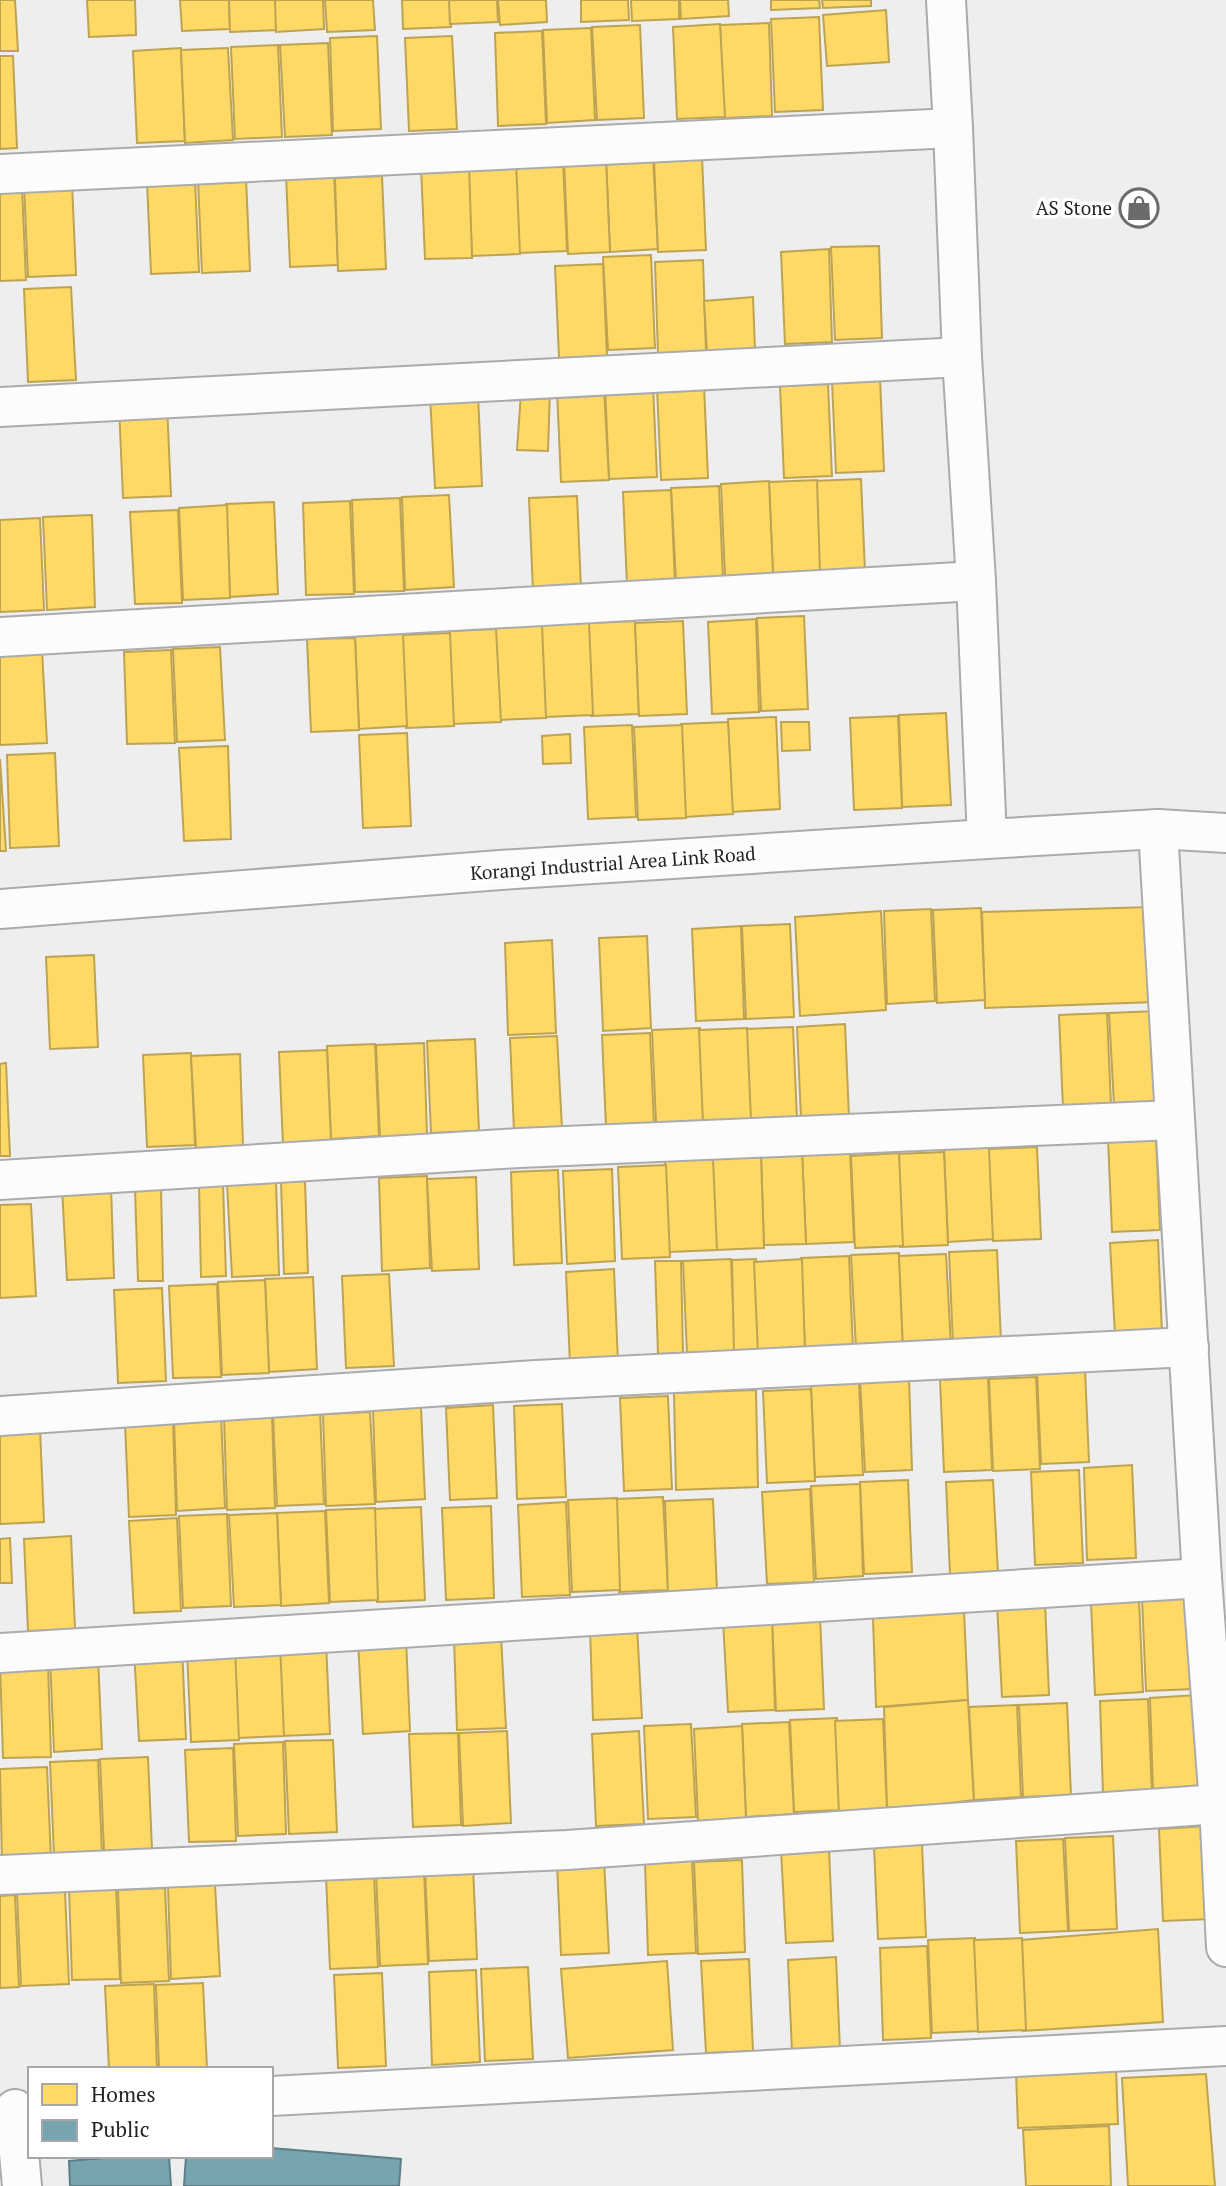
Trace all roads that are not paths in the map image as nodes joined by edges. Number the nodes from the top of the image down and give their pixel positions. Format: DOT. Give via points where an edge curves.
graph roads {
  1 [pos="946,0"];
  2 [pos="953,128"];
  3 [pos="0,174"];
  4 [pos="962,357"];
  5 [pos="0,407"];
  6 [pos="976,581"];
  7 [pos="0,637"];
  8 [pos="1158,830"];
  9 [pos="1226,833"];
  10 [pos="987,839"];
  11 [pos="0,909"];
  12 [pos="1174,1120"];
  13 [pos="0,1180"];
  14 [pos="1189,1347"];
  15 [pos="0,1416"];
  16 [pos="1202,1578"];
  17 [pos="0,1653"];
  18 [pos="1222,1812"];
  19 [pos="0,1875"];
  20 [pos="1226,1947"];
  21 [pos="1226,2046"];
  22 [pos="273,2096"];
  23 [pos="15,2109"];
  24 [pos="22,2186"];
  1 -- 2 [label="street"];
  2 -- 3 [label="street"];
  2 -- 4 [label="street"];
  4 -- 5 [label="street"];
  4 -- 6 [label="street"];
  6 -- 7 [label="street"];
  6 -- 10 [label="street"];
  8 -- 9 [label="street, Korangi Industrial Area Link Road"];
  8 -- 10 [label="street, Korangi Industrial Area Link Road"];
  8 -- 12 [label="street"];
  10 -- 11 [label="street, Korangi Industrial Area Link Road" via="500,870"];
  12 -- 13 [label="street" via="505,1149"];
  12 -- 14 [label="street"];
  14 -- 15 [label="street" via="536,1380"];
  14 -- 16 [label="street"];
  16 -- 17 [label="street"];
  16 -- 18 [label="street"];
  18 -- 19 [label="street" via="567,1850"];
  18 -- 20 [label="street"];
  21 -- 22 [label="street"];
  23 -- 24 [label="street"];
}
